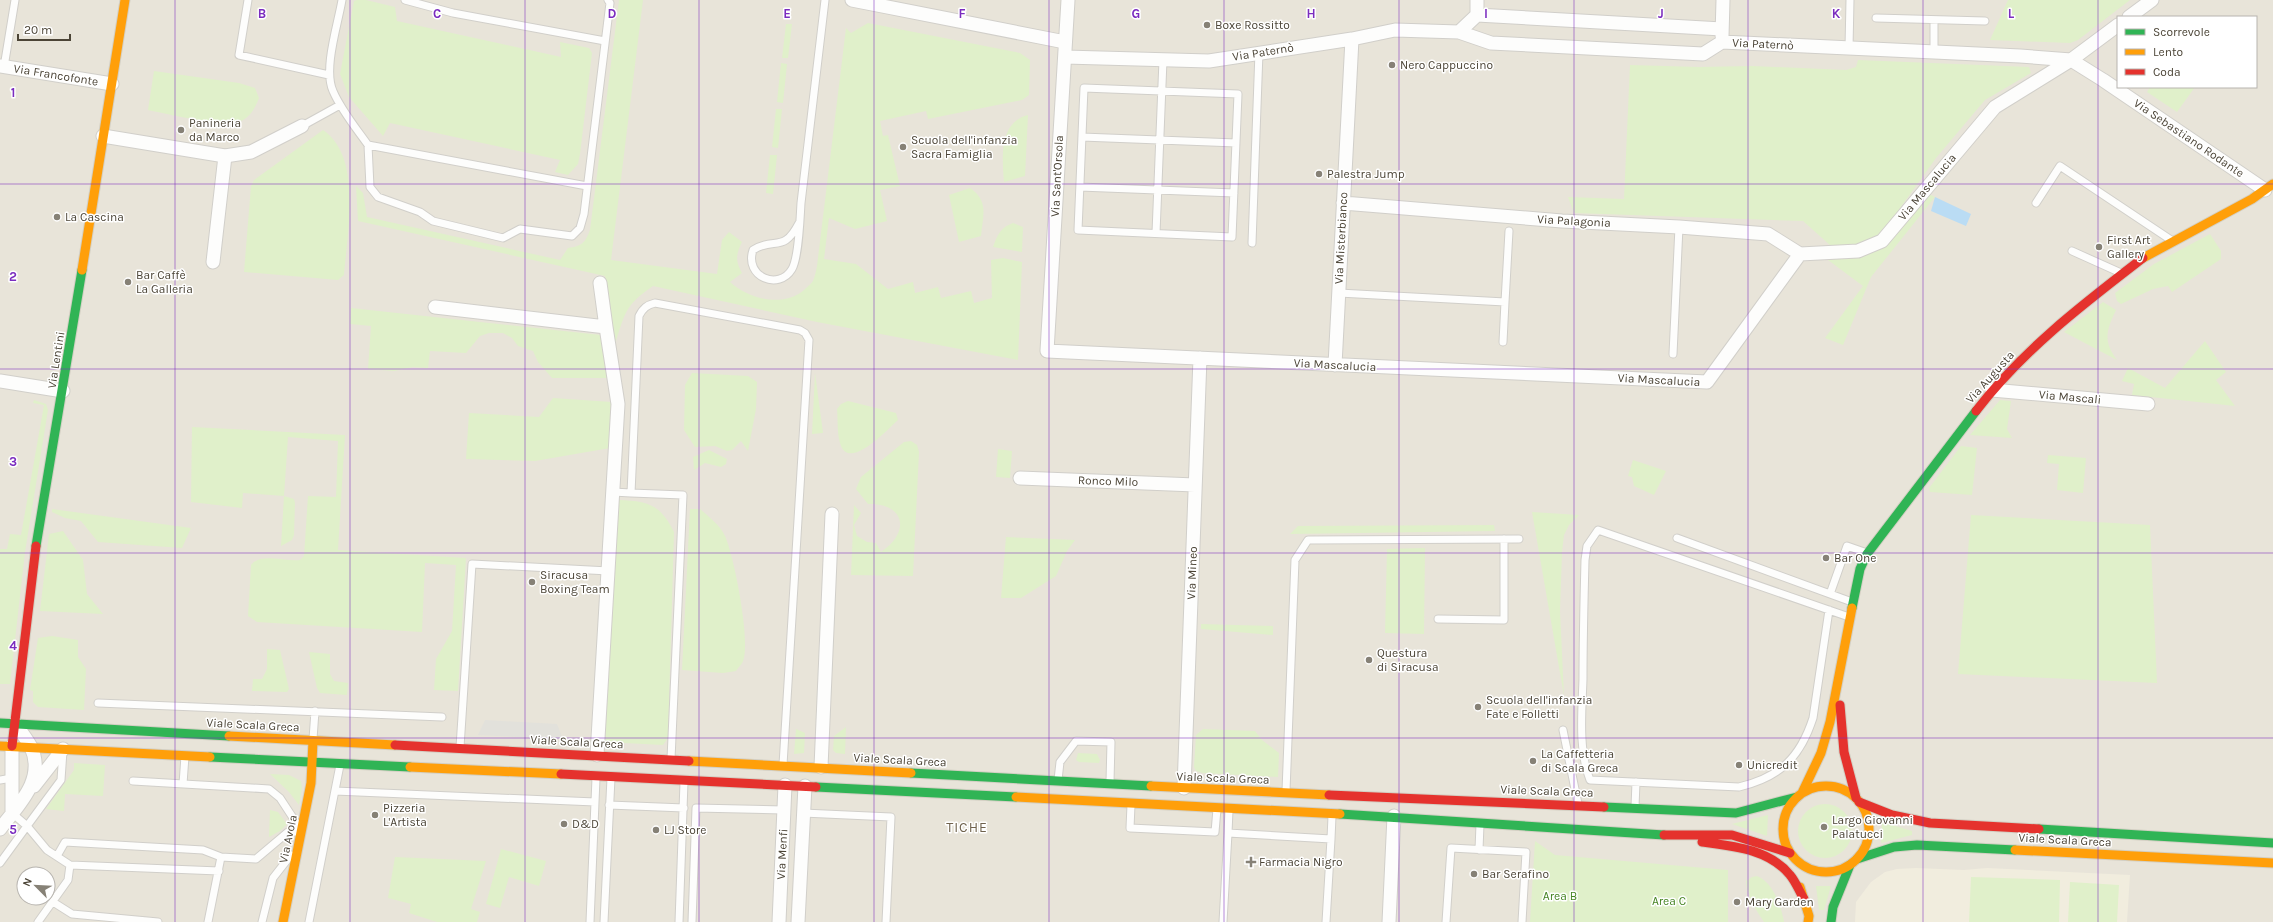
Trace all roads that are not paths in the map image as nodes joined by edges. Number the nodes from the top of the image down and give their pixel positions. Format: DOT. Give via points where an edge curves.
graph roads {
  1 [pos="15,0"];
  2 [pos="125,0"];
  3 [pos="248,0"];
  4 [pos="342,0"];
  5 [pos="405,0"];
  6 [pos="608,0"];
  7 [pos="825,0"];
  8 [pos="852,0"];
  9 [pos="1068,0"];
  10 [pos="1477,0"];
  11 [pos="1723,0"];
  12 [pos="1850,0"];
  13 [pos="2152,0"];
  14 [pos="1477,15"];
  15 [pos="2130,16"];
  16 [pos="1876,18"];
  17 [pos="1934,20"];
  18 [pos="1985,21"];
  19 [pos="2117,26"];
  20 [pos="1722,28"];
  21 [pos="1459,32"];
  22 [pos="1352,39"];
  23 [pos="605,41"];
  24 [pos="1065,42"];
  25 [pos="1722,42"];
  26 [pos="1849,48"];
  27 [pos="1259,52"];
  28 [pos="1934,52"];
  29 [pos="1065,57"];
  30 [pos="1163,60"];
  31 [pos="2071,60"];
  32 [pos="2,66"];
  33 [pos="329,75"];
  34 [pos="112,84"];
  35 [pos="1162,91"];
  36 [pos="340,104"];
  37 [pos="302,126"];
  38 [pos="103,136"];
  39 [pos="1082,137"];
  40 [pos="1160,140"];
  41 [pos="1236,143"];
  42 [pos="368,145"];
  43 [pos="225,156"];
  44 [pos="588,186"];
  45 [pos="1080,187"];
  46 [pos="2269,187"];
  47 [pos="1158,190"];
  48 [pos="1234,193"];
  49 [pos="1343,203"];
  50 [pos="2036,203"];
  51 [pos="799,223"];
  52 [pos="1680,226"];
  53 [pos="1509,231"];
  54 [pos="1156,233"];
  55 [pos="2172,241"];
  56 [pos="1252,243"];
  57 [pos="2072,251"];
  58 [pos="1800,254"];
  59 [pos="213,262"];
  60 [pos="2121,273"];
  61 [pos="600,282"];
  62 [pos="1339,293"];
  63 [pos="1505,302"];
  64 [pos="435,307"];
  65 [pos="606,328"];
  66 [pos="1503,342"];
  67 [pos="1047,351"];
  68 [pos="1673,354"];
  69 [pos="1200,358"];
  70 [pos="1335,365"];
  71 [pos="0,381"];
  72 [pos="1992,390"];
  73 [pos="63,391"];
  74 [pos="2148,404"];
  75 [pos="1020,478"];
  76 [pos="1195,485"];
  77 [pos="613,492"];
  78 [pos="631,493"];
  79 [pos="832,514"];
  80 [pos="1677,538"];
  81 [pos="1504,539"];
  82 [pos="1519,539"];
  83 [pos="1867,554"];
  84 [pos="609,571"];
  85 [pos="1830,594"];
  86 [pos="1852,602"];
  87 [pos="1829,610"];
  88 [pos="1849,617"];
  89 [pos="1438,619"];
  90 [pos="1838,678"];
  91 [pos="98,703"];
  92 [pos="315,711"];
  93 [pos="442,716"];
  94 [pos="1821,720"];
  95 [pos="0,723"];
  96 [pos="14,723"];
  97 [pos="1563,730"];
  98 [pos="313,741"];
  99 [pos="6,746"];
  100 [pos="31,747"];
  101 [pos="460,747"];
  102 [pos="63,748"];
  103 [pos="185,754"];
  104 [pos="597,755"];
  105 [pos="671,759"];
  106 [pos="312,761"];
  107 [pos="341,762"];
  108 [pos="783,765"];
  109 [pos="821,767"];
  110 [pos="596,775"];
  111 [pos="611,776"];
  112 [pos="6,779"];
  113 [pos="685,780"];
  114 [pos="132,781"];
  115 [pos="1058,781"];
  116 [pos="1636,782"];
  117 [pos="184,784"];
  118 [pos="1110,784"];
  119 [pos="785,785"];
  120 [pos="805,786"];
  121 [pos="1184,788"];
  122 [pos="30,791"];
  123 [pos="335,791"];
  124 [pos="1799,795"];
  125 [pos="1858,800"];
  126 [pos="595,802"];
  127 [pos="1285,802"];
  128 [pos="1131,803"];
  129 [pos="1578,804"];
  130 [pos="610,805"];
  131 [pos="1217,807"];
  132 [pos="1635,807"];
  133 [pos="684,808"];
  134 [pos="1229,808"];
  135 [pos="784,810"];
  136 [pos="12,813"];
  137 [pos="803,813"];
  138 [pos="1332,813"];
  139 [pos="1394,816"];
  140 [pos="1480,822"];
  141 [pos="27,826"];
  142 [pos="0,829"];
  143 [pos="302,833"];
  144 [pos="1228,833"];
  145 [pos="1679,836"];
  146 [pos="1331,839"];
  147 [pos="2273,843"];
  148 [pos="300,844"];
  149 [pos="1479,850"];
  150 [pos="56,856"];
  151 [pos="1792,856"];
  152 [pos="221,858"];
  153 [pos="1854,862"];
  154 [pos="0,863"];
  155 [pos="2273,863"];
  156 [pos="70,864"];
  157 [pos="219,871"];
  158 [pos="56,898"];
  159 [pos="1804,900"];
  160 [pos="56,904"];
  161 [pos="50,906"];
  162 [pos="38,922"];
  163 [pos="158,922"];
  164 [pos="208,922"];
  165 [pos="262,922"];
  166 [pos="283,922"];
  167 [pos="309,922"];
  168 [pos="590,922"];
  169 [pos="604,922"];
  170 [pos="679,922"];
  171 [pos="692,922"];
  172 [pos="779,922"];
  173 [pos="798,922"];
  174 [pos="886,922"];
  175 [pos="1223,922"];
  176 [pos="1326,922"];
  177 [pos="1388,922"];
  178 [pos="1446,922"];
  179 [pos="1522,922"];
  180 [pos="1808,922"];
  181 [pos="1831,922"];
  1 -- 32 [label="lane"];
  2 -- 34 [label="main road, Via Lentini"];
  3 -- 33 [label="lane" via="239,54"];
  4 -- 33 [label="lane"];
  5 -- 23 [label="lane" via="453,13"];
  6 -- 23 [label="lane"];
  7 -- 51 [label="lane"];
  8 -- 24 [label="street"];
  9 -- 24 [label="street, Via Sant'Orsola"];
  10 -- 14 [label="street"];
  11 -- 20 [label="street"];
  12 -- 26 [label="lane"];
  13 -- 15 [label="street"];
  14 -- 20 [label="street, Via Paternò"];
  14 -- 21 [label="street"];
  16 -- 17 [label="lane"];
  17 -- 18 [label="lane"];
  17 -- 28 [label="lane"];
  19 -- 31 [label="street, Via Mascalucia"];
  20 -- 25 [label="street"];
  21 -- 22 [label="street, Via Paternò" via="1395,30"];
  21 -- 25 [label="street, Via Paternò" via="1491,43 1703,54"];
  22 -- 27 [label="street, Via Paternò"];
  22 -- 49 [label="street, Via Misterbianco"];
  23 -- 44 [label="lane"];
  24 -- 29 [label="street, Via Sant'Orsola"];
  25 -- 26 [label="street, Via Paternò"];
  26 -- 28 [label="street, Via Paternò"];
  27 -- 30 [label="street, Via Paternò" via="1208,61"];
  27 -- 56 [label="lane"];
  28 -- 31 [label="street, Via Paternò"];
  29 -- 30 [label="street, Via Paternò"];
  29 -- 67 [label="street, Via Sant'Orsola"];
  30 -- 35 [label="lane"];
  31 -- 46 [label="street, Via Sebastiano Rodante"];
  31 -- 58 [label="street, Via Mascalucia" via="1995,108 1882,241 1858,251"];
  32 -- 34 [label="street, Via Francofonte"];
  33 -- 36 [label="lane" via="332,90"];
  34 -- 38 [label="main road, Via Lentini"];
  35 -- 39 [label="lane" via="1084,88"];
  35 -- 40 [label="lane"];
  35 -- 41 [label="lane" via="1238,94"];
  36 -- 37 [label="lane"];
  36 -- 42 [label="lane"];
  37 -- 43 [label="street" via="251,152"];
  38 -- 43 [label="street"];
  38 -- 73 [label="main road, Via Lentini"];
  39 -- 40 [label="lane"];
  39 -- 45 [label="lane"];
  40 -- 41 [label="lane"];
  40 -- 47 [label="lane"];
  41 -- 48 [label="lane"];
  42 -- 44 [label="lane"];
  42 -- 44 [label="lane" via="370,186 378,197 420,212 433,222 503,238 520,229 572,236 580,228"];
  43 -- 59 [label="street"];
  45 -- 47 [label="lane"];
  45 -- 54 [label="lane" via="1078,230"];
  46 -- 55 [label="main road, Via Augusta"];
  47 -- 48 [label="lane"];
  47 -- 54 [label="lane"];
  48 -- 54 [label="lane" via="1232,236"];
  49 -- 52 [label="street, Via Palagonia" via="1562,221"];
  49 -- 62 [label="street, Via Misterbianco"];
  50 -- 55 [label="lane" via="2060,166"];
  51 -- 51 [label="lane" via="792,236 785,242 761,245 753,250 750,258 752,267 758,274 779,280 788,275 794,265"];
  52 -- 58 [label="street, Via Palagonia" via="1768,234"];
  52 -- 68 [label="lane"];
  53 -- 63 [label="lane"];
  55 -- 60 [label="main road, Via Augusta"];
  57 -- 60 [label="lane"];
  58 -- 70 [label="street, Via Mascalucia" via="1707,382"];
  60 -- 72 [label="main road, Via Augusta" via="2052,329"];
  61 -- 65 [label="street"];
  62 -- 63 [label="lane"];
  62 -- 70 [label="street, Via Misterbianco"];
  63 -- 66 [label="lane"];
  64 -- 65 [label="street"];
  65 -- 77 [label="street" via="618,404"];
  67 -- 69 [label="street, Via Mascalucia"];
  69 -- 70 [label="street, Via Mascalucia"];
  69 -- 76 [label="street, Via Mineo"];
  71 -- 73 [label="street"];
  72 -- 74 [label="street, Via Mascali"];
  72 -- 83 [label="main road, Via Augusta"];
  73 -- 96 [label="main road, Via Lentini" via="35,553"];
  75 -- 76 [label="street, Ronco Milo"];
  76 -- 121 [label="street, Via Mineo"];
  77 -- 78 [label="lane"];
  77 -- 84 [label="street"];
  78 -- 105 [label="lane" via="683,495"];
  78 -- 108 [label="lane" via="639,316 642,310 655,303 805,333 809,340"];
  79 -- 109 [label="street"];
  80 -- 85 [label="lane"];
  81 -- 82 [label="lane"];
  81 -- 89 [label="lane" via="1504,620"];
  81 -- 127 [label="lane" via="1308,540 1295,560"];
  83 -- 85 [label="lane" via="1847,546"];
  83 -- 86 [label="main road, Via Augusta" via="1860,569"];
  84 -- 101 [label="lane" via="472,564"];
  84 -- 104 [label="street"];
  85 -- 86 [label="lane"];
  86 -- 88 [label="main road, Via Augusta"];
  87 -- 88 [label="lane"];
  87 -- 94 [label="lane"];
  87 -- 116 [label="lane" via="1598,530 1587,546 1585,560 1582,703 1587,771 1590,780"];
  88 -- 90 [label="main road, Via Augusta"];
  90 -- 94 [label="main road"];
  90 -- 125 [label="main road" via="1841,738 1848,774"];
  91 -- 92 [label="lane"];
  92 -- 93 [label="lane"];
  92 -- 98 [label="lane"];
  94 -- 116 [label="lane" via="1787,764 1756,783 1739,787"];
  94 -- 124 [label="main road" via="1821,753"];
  95 -- 96 [label="main road, Viale Scala Greca"];
  96 -- 98 [label="main road, Viale Scala Greca"];
  96 -- 99 [label="main road, Via Lentini"];
  96 -- 100 [label="street"];
  97 -- 129 [label="lane"];
  98 -- 101 [label="main road, Viale Scala Greca"];
  98 -- 106 [label="main road, Via Avola"];
  99 -- 100 [label="main road, Viale Scala Greca"];
  99 -- 112 [label="street"];
  100 -- 102 [label="main road, Viale Scala Greca"];
  100 -- 122 [label="street" via="36,765"];
  101 -- 104 [label="main road, Viale Scala Greca"];
  102 -- 103 [label="main road, Viale Scala Greca"];
  102 -- 122 [label="street"];
  102 -- 141 [label="lane" via="61,780"];
  103 -- 106 [label="main road, Viale Scala Greca"];
  103 -- 117 [label="lane"];
  104 -- 105 [label="main road, Viale Scala Greca"];
  105 -- 108 [label="main road, Viale Scala Greca"];
  106 -- 107 [label="main road, Viale Scala Greca"];
  106 -- 143 [label="main road, Via Avola" via="311,783"];
  107 -- 110 [label="main road, Viale Scala Greca"];
  107 -- 123 [label="lane"];
  108 -- 109 [label="main road, Viale Scala Greca"];
  109 -- 115 [label="main road, Viale Scala Greca"];
  110 -- 111 [label="main road, Viale Scala Greca"];
  110 -- 126 [label="lane"];
  111 -- 113 [label="main road, Viale Scala Greca"];
  111 -- 130 [label="lane"];
  112 -- 136 [label="street"];
  113 -- 119 [label="main road, Viale Scala Greca"];
  113 -- 133 [label="lane"];
  114 -- 117 [label="lane"];
  115 -- 118 [label="main road, Viale Scala Greca"];
  115 -- 118 [label="lane" via="1060,762 1076,741 1111,742"];
  116 -- 132 [label="lane"];
  117 -- 143 [label="lane" via="269,789 280,798"];
  118 -- 121 [label="main road, Viale Scala Greca"];
  119 -- 120 [label="main road, Viale Scala Greca"];
  119 -- 135 [label="street, Via Menfi"];
  120 -- 128 [label="main road, Viale Scala Greca"];
  120 -- 137 [label="street, Via Menfi"];
  121 -- 127 [label="main road, Viale Scala Greca"];
  122 -- 136 [label="street"];
  123 -- 126 [label="lane"];
  123 -- 167 [label="lane"];
  124 -- 125 [label="main road" via="1810,789 1829,786 1844,790"];
  124 -- 132 [label="main road, Viale Scala Greca" via="1736,813"];
  124 -- 151 [label="main road" via="1790,804 1783,824 1783,834"];
  125 -- 147 [label="main road, Viale Scala Greca" via="1892,815 1930,823"];
  125 -- 153 [label="main road" via="1867,815 1869,831 1868,841"];
  126 -- 168 [label="lane"];
  127 -- 129 [label="main road, Viale Scala Greca"];
  127 -- 134 [label="main road, Viale Scala Greca"];
  127 -- 138 [label="main road, Viale Scala Greca"];
  128 -- 131 [label="main road, Viale Scala Greca"];
  128 -- 131 [label="lane" via="1130,828 1215,832"];
  129 -- 132 [label="main road, Viale Scala Greca"];
  130 -- 133 [label="lane"];
  130 -- 169 [label="lane"];
  131 -- 134 [label="main road, Viale Scala Greca"];
  133 -- 170 [label="lane"];
  134 -- 144 [label="lane"];
  135 -- 171 [label="lane" via="696,808"];
  135 -- 172 [label="street, Via Menfi"];
  136 -- 141 [label="lane"];
  136 -- 142 [label="street"];
  137 -- 173 [label="street, Via Menfi"];
  137 -- 174 [label="lane" via="891,817"];
  138 -- 139 [label="main road, Viale Scala Greca"];
  138 -- 146 [label="lane"];
  139 -- 140 [label="main road, Viale Scala Greca"];
  139 -- 177 [label="street"];
  140 -- 145 [label="main road, Viale Scala Greca"];
  140 -- 149 [label="lane"];
  141 -- 150 [label="lane" via="47,850"];
  141 -- 154 [label="lane"];
  143 -- 148 [label="main road, Via Avola"];
  143 -- 152 [label="lane" via="288,832 256,859"];
  144 -- 146 [label="lane"];
  144 -- 175 [label="lane"];
  145 -- 151 [label="main road, Viale Scala Greca" via="1732,835"];
  145 -- 159 [label="main road" via="1746,848 1777,862 1790,875"];
  146 -- 176 [label="lane"];
  148 -- 165 [label="lane" via="273,878"];
  148 -- 166 [label="main road, Via Avola"];
  149 -- 178 [label="lane" via="1450,848"];
  149 -- 179 [label="lane" via="1526,852"];
  150 -- 152 [label="lane" via="65,842 204,850"];
  150 -- 156 [label="lane"];
  151 -- 153 [label="main road" via="1817,872 1834,872"];
  151 -- 159 [label="main road"];
  152 -- 157 [label="lane"];
  153 -- 155 [label="main road, Viale Scala Greca" via="1894,847 1917,845"];
  153 -- 181 [label="main road" via="1833,907"];
  156 -- 157 [label="lane"];
  156 -- 158 [label="lane" via="68,880"];
  157 -- 164 [label="lane"];
  159 -- 180 [label="main road" via="1809,916"];
  160 -- 163 [label="lane" via="72,914"];
  161 -- 162 [label="lane"];
}
